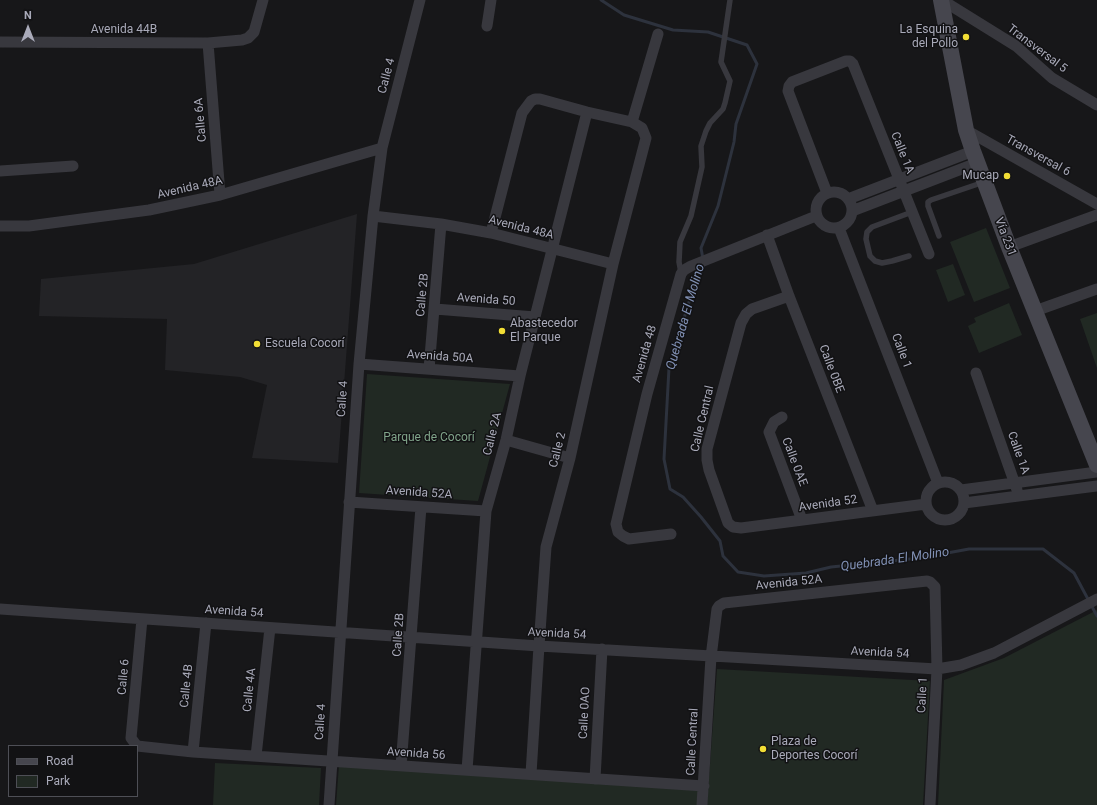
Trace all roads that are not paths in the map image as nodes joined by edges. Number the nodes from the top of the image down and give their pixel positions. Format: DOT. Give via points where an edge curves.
graph roads {
  1 [pos="263,0"];
  2 [pos="420,0"];
  3 [pos="491,0"];
  4 [pos="730,0"];
  5 [pos="942,0"];
  6 [pos="487,26"];
  7 [pos="658,34"];
  8 [pos="0,42"];
  9 [pos="208,43"];
  10 [pos="1097,105"];
  11 [pos="587,112"];
  12 [pos="632,122"];
  13 [pos="966,130"];
  14 [pos="382,148"];
  15 [pos="975,157"];
  16 [pos="73,166"];
  17 [pos="0,171"];
  18 [pos="899,180"];
  19 [pos="984,182"];
  20 [pos="904,192"];
  21 [pos="827,193"];
  22 [pos="220,195"];
  23 [pos="848,199"];
  24 [pos="1097,204"];
  25 [pos="852,212"];
  26 [pos="912,212"];
  27 [pos="1097,215"];
  28 [pos="373,216"];
  29 [pos="816,216"];
  30 [pos="441,224"];
  31 [pos="0,226"];
  32 [pos="839,228"];
  33 [pos="491,233"];
  34 [pos="767,235"];
  35 [pos="939,236"];
  36 [pos="1009,247"];
  37 [pos="552,249"];
  38 [pos="929,254"];
  39 [pos="909,256"];
  40 [pos="613,264"];
  41 [pos="681,274"];
  42 [pos="1097,289"];
  43 [pos="789,296"];
  44 [pos="435,310"];
  45 [pos="1035,310"];
  46 [pos="535,316"];
  47 [pos="359,364"];
  48 [pos="429,368"];
  49 [pos="976,374"];
  50 [pos="520,376"];
  51 [pos="782,417"];
  52 [pos="506,440"];
  53 [pos="570,458"];
  54 [pos="1097,465"];
  55 [pos="1097,472"];
  56 [pos="938,483"];
  57 [pos="1015,483"];
  58 [pos="1097,486"];
  59 [pos="961,490"];
  60 [pos="1019,496"];
  61 [pos="349,502"];
  62 [pos="964,503"];
  63 [pos="926,504"];
  64 [pos="421,506"];
  65 [pos="486,511"];
  66 [pos="873,511"];
  67 [pos="802,520"];
  68 [pos="733,527"];
  69 [pos="671,534"];
  70 [pos="935,587"];
  71 [pos="1097,599"];
  72 [pos="0,609"];
  73 [pos="717,609"];
  74 [pos="142,619"];
  75 [pos="206,624"];
  76 [pos="270,628"];
  77 [pos="340,633"];
  78 [pos="412,638"];
  79 [pos="476,642"];
  80 [pos="539,646"];
  81 [pos="602,650"];
  82 [pos="712,657"];
  83 [pos="937,669"];
  84 [pos="132,738"];
  85 [pos="136,745"];
  86 [pos="138,746"];
  87 [pos="193,752"];
  88 [pos="256,756"];
  89 [pos="331,761"];
  90 [pos="402,766"];
  91 [pos="467,770"];
  92 [pos="532,774"];
  93 [pos="595,779"];
  94 [pos="704,786"];
  95 [pos="329,805"];
  96 [pos="702,805"];
  97 [pos="930,805"];
  1 -- 9 [label="street, Avenida 44B" via="254,32 248,38"];
  2 -- 14 [label="street, Calle 4"];
  3 -- 6 [label="street"];
  4 -- 41 [label="lane" via="722,62 730,81 723,109 710,123 702,146 702,167 691,216 680,242"];
  5 -- 10 [label="street, Transversal 5" via="1016,46 1052,78"];
  5 -- 13 [label="main road, Vía 231"];
  7 -- 12 [label="street"];
  8 -- 9 [label="street, Avenida 44B"];
  9 -- 22 [label="street, Calle 6A"];
  11 -- 12 [label="street"];
  11 -- 33 [label="street" via="540,99 535,99 528,105 522,113"];
  11 -- 37 [label="street, Calle 2A"];
  12 -- 40 [label="street, Calle 2" via="642,128 646,138"];
  13 -- 15 [label="main road, Vía 231"];
  13 -- 24 [label="street, Transversal 6"];
  14 -- 22 [label="street, Avenida 48A"];
  14 -- 28 [label="street, Calle 4"];
  15 -- 18 [label="street"];
  15 -- 19 [label="main road, Vía 231"];
  15 -- 20 [label="street"];
  16 -- 17 [label="street"];
  18 -- 20 [label="street, Calle 1A"];
  18 -- 21 [label="street, Calle 1A" via="853,64 846,61 792,82 788,91"];
  18 -- 23 [label="street"];
  19 -- 35 [label="lane" via="928,202"];
  19 -- 36 [label="main road, Vía 231"];
  20 -- 25 [label="street"];
  20 -- 26 [label="street, Calle 1A"];
  21 -- 23 [label="street" via="836,192"];
  21 -- 29 [label="street" via="817,202"];
  22 -- 31 [label="street, Avenida 48A" via="149,210 29,226"];
  23 -- 25 [label="street"];
  25 -- 32 [label="street" via="848,222"];
  26 -- 38 [label="street, Calle 1A"];
  26 -- 39 [label="lane" via="872,227 867,232 866,239 870,256 875,261 882,263"];
  27 -- 36 [label="street"];
  28 -- 30 [label="street, Avenida 48A"];
  28 -- 47 [label="street, Calle 4"];
  29 -- 32 [label="street" via="822,225 833,229"];
  29 -- 34 [label="street"];
  30 -- 33 [label="street, Avenida 48A"];
  30 -- 44 [label="street, Calle 2B"];
  32 -- 56 [label="street, Calle 1"];
  33 -- 37 [label="street, Avenida 48A"];
  34 -- 41 [label="street" via="691,266"];
  34 -- 43 [label="street, Calle 0BE"];
  36 -- 45 [label="main road, Vía 231"];
  37 -- 40 [label="street, Avenida 48A"];
  37 -- 46 [label="street, Calle 2A"];
  40 -- 53 [label="street, Calle 2"];
  41 -- 69 [label="street, Avenida 48" via="647,394 616,524 618,532 629,538"];
  42 -- 45 [label="street"];
  43 -- 66 [label="street, Calle 0BE"];
  43 -- 68 [label="street, Calle Central" via="752,309 741,322 707,449 709,470 728,523"];
  44 -- 46 [label="street, Avenida 50"];
  44 -- 48 [label="street, Calle 2B"];
  45 -- 54 [label="main road, Vía 231"];
  46 -- 50 [label="street, Calle 2A"];
  47 -- 48 [label="street, Avenida 50A"];
  47 -- 61 [label="street, Calle 4"];
  48 -- 50 [label="street, Avenida 50A"];
  49 -- 57 [label="street, Calle 1A"];
  50 -- 52 [label="street, Calle 2A"];
  51 -- 67 [label="street, Calle 0AE" via="774,422 769,432"];
  52 -- 53 [label="street"];
  52 -- 65 [label="street, Calle 2A"];
  53 -- 80 [label="street, Calle 2" via="546,547"];
  55 -- 57 [label="street"];
  56 -- 59 [label="street" via="953,484"];
  56 -- 63 [label="street" via="928,491"];
  57 -- 59 [label="street"];
  57 -- 60 [label="street, Calle 1A"];
  58 -- 60 [label="street"];
  59 -- 62 [label="street"];
  60 -- 62 [label="street"];
  61 -- 64 [label="street, Avenida 52A"];
  61 -- 77 [label="street, Calle 4"];
  62 -- 63 [label="street" via="958,515 946,520 933,516"];
  63 -- 66 [label="street, Avenida 52"];
  64 -- 65 [label="street, Avenida 52A"];
  64 -- 78 [label="street, Calle 2B"];
  65 -- 79 [label="street, Calle 2A"];
  66 -- 67 [label="street, Avenida 52"];
  67 -- 68 [label="street, Avenida 52"];
  70 -- 73 [label="street, Avenida 52A" via="927,581 724,603"];
  70 -- 83 [label="street, Calle 1"];
  71 -- 83 [label="street, Avenida 54" via="994,653 961,665"];
  72 -- 74 [label="street, Avenida 54"];
  73 -- 82 [label="street, Calle Central"];
  74 -- 75 [label="street, Avenida 54"];
  74 -- 84 [label="street, Calle 6"];
  75 -- 76 [label="street, Avenida 54"];
  75 -- 87 [label="street, Calle 4B"];
  76 -- 77 [label="street, Avenida 54"];
  76 -- 88 [label="street, Calle 4A"];
  77 -- 78 [label="street, Avenida 54"];
  77 -- 89 [label="street, Calle 4"];
  78 -- 79 [label="street, Avenida 54"];
  78 -- 90 [label="street, Calle 2B"];
  79 -- 80 [label="street, Avenida 54"];
  79 -- 91 [label="street, Calle 2A"];
  80 -- 81 [label="street, Avenida 54"];
  80 -- 92 [label="street, Calle 2"];
  81 -- 82 [label="street, Avenida 54"];
  81 -- 93 [label="street, Calle 0AO"];
  82 -- 83 [label="street, Avenida 54"];
  82 -- 94 [label="street, Calle Central"];
  83 -- 97 [label="street, Calle 1"];
  84 -- 85 [label="street, Avenida 56"];
  86 -- 87 [label="street, Avenida 56"];
  87 -- 88 [label="street, Avenida 56"];
  88 -- 89 [label="street, Avenida 56"];
  89 -- 90 [label="street, Avenida 56"];
  89 -- 95 [label="street, Calle 4"];
  90 -- 91 [label="street, Avenida 56"];
  91 -- 92 [label="street, Avenida 56"];
  92 -- 93 [label="street, Avenida 56"];
  93 -- 94 [label="street, Avenida 56"];
  94 -- 96 [label="street, Calle Central"];
}
